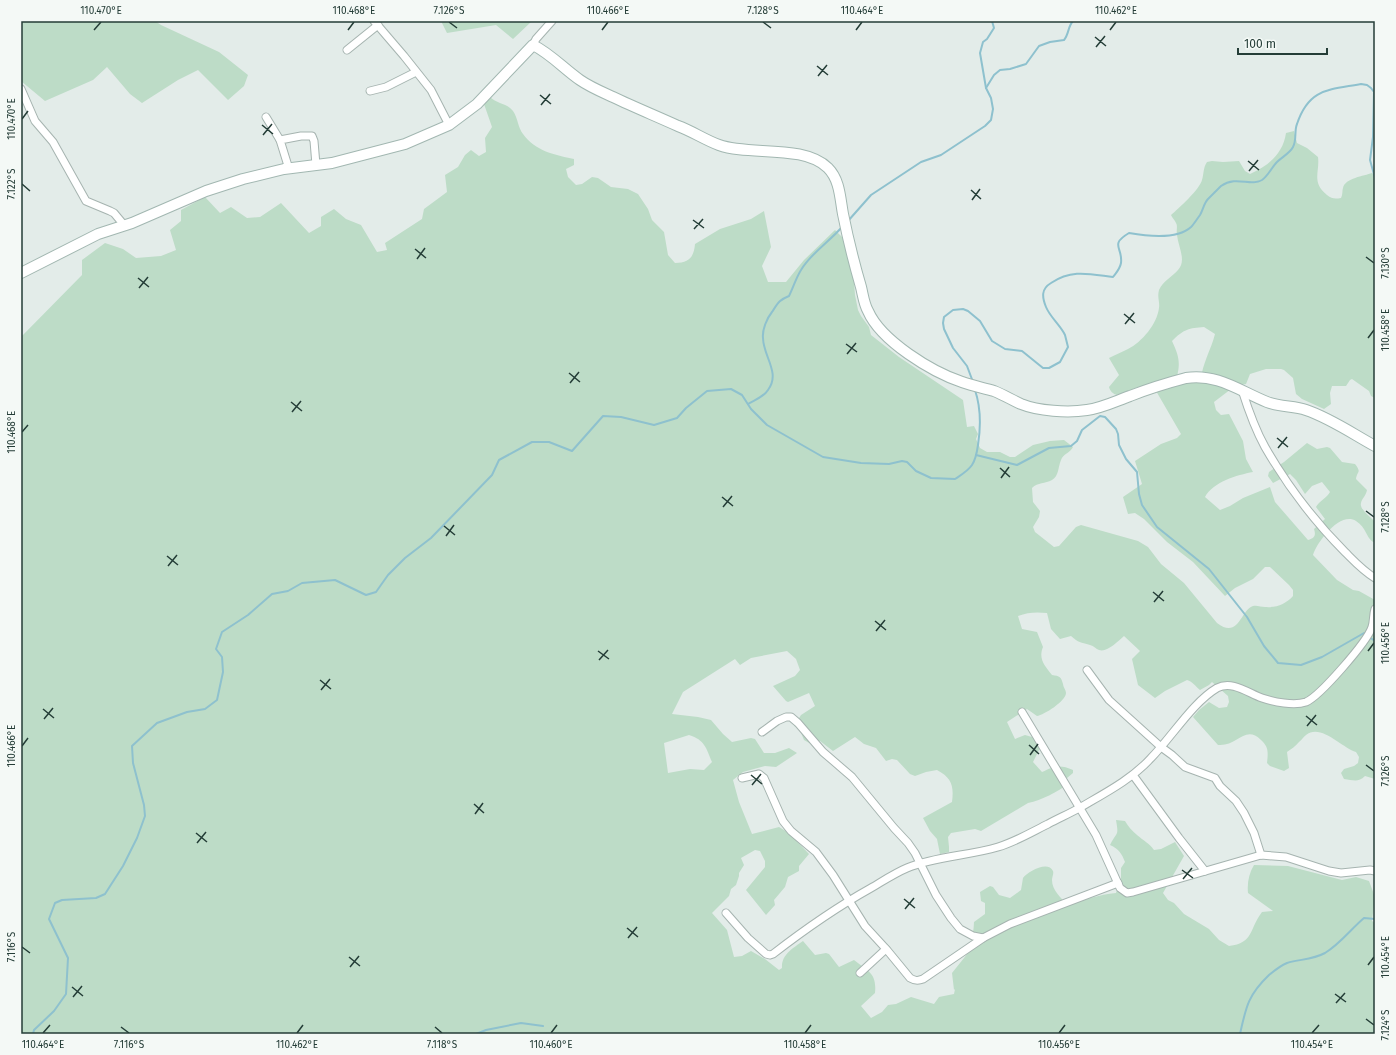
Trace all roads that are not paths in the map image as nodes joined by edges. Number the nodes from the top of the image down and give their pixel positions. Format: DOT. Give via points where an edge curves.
graph roads {
  1 [pos="552,21"];
  2 [pos="376,23"];
  3 [pos="533,45"];
  4 [pos="347,50"];
  5 [pos="416,72"];
  6 [pos="21,89"];
  7 [pos="370,91"];
  8 [pos="266,117"];
  9 [pos="449,125"];
  10 [pos="280,140"];
  11 [pos="316,165"];
  12 [pos="289,169"];
  13 [pos="124,225"];
  14 [pos="21,273"];
  15 [pos="1242,390"];
  16 [pos="1375,446"];
  17 [pos="1375,578"];
  18 [pos="1375,609"];
  19 [pos="1087,670"];
  20 [pos="1022,712"];
  21 [pos="762,732"];
  22 [pos="1161,747"];
  23 [pos="1133,775"];
  24 [pos="742,778"];
  25 [pos="1080,808"];
  26 [pos="1261,855"];
  27 [pos="921,863"];
  28 [pos="1205,871"];
  29 [pos="1375,871"];
  30 [pos="1118,883"];
  31 [pos="849,901"];
  32 [pos="726,913"];
  33 [pos="983,938"];
  34 [pos="886,949"];
  35 [pos="860,973"];
  1 -- 3 [label="street"];
  2 -- 4 [label="street"];
  2 -- 5 [label="street"];
  3 -- 9 [label="main road" via="477,104"];
  3 -- 15 [label="main road" via="600,92 719,146 810,157 828,167 836,179 868,312 900,348 932,369 962,382 1002,394 1031,408 1087,410 1194,377 1210,378"];
  5 -- 7 [label="street" via="386,87"];
  5 -- 9 [label="street" via="431,90"];
  6 -- 13 [label="street" via="35,121 53,142 86,202 114,213"];
  8 -- 10 [label="street"];
  9 -- 11 [label="main road" via="405,144"];
  10 -- 11 [label="street" via="312,136"];
  10 -- 12 [label="street"];
  11 -- 12 [label="main road"];
  12 -- 13 [label="main road" via="206,191"];
  13 -- 14 [label="main road" via="98,234"];
  15 -- 16 [label="main road" via="1275,405 1310,412"];
  15 -- 17 [label="street" via="1265,446 1306,508 1331,538"];
  18 -- 22 [label="street" via="1372,628 1365,639 1313,698 1304,702 1277,702 1230,685 1223,685 1197,705"];
  19 -- 22 [label="street" via="1109,700"];
  20 -- 25 [label="street"];
  21 -- 27 [label="street" via="786,717 794,719 823,752 852,777 908,843"];
  22 -- 23 [label="street"];
  22 -- 26 [label="street" via="1185,767 1215,778 1244,813"];
  23 -- 25 [label="street"];
  23 -- 28 [label="street"];
  24 -- 31 [label="street" via="759,774 764,778 784,821 791,831 816,852"];
  25 -- 27 [label="street" via="999,847"];
  25 -- 30 [label="street"];
  26 -- 28 [label="street"];
  26 -- 29 [label="street" via="1286,857 1342,873"];
  27 -- 31 [label="street" via="906,868"];
  27 -- 33 [label="street" via="936,895 960,929"];
  28 -- 30 [label="street" via="1133,892 1122,890"];
  30 -- 33 [label="street" via="1010,924"];
  31 -- 32 [label="street" via="770,955 748,938"];
  31 -- 34 [label="street" via="865,926"];
  33 -- 34 [label="street" via="918,981 907,975"];
  34 -- 35 [label="street"];
}
